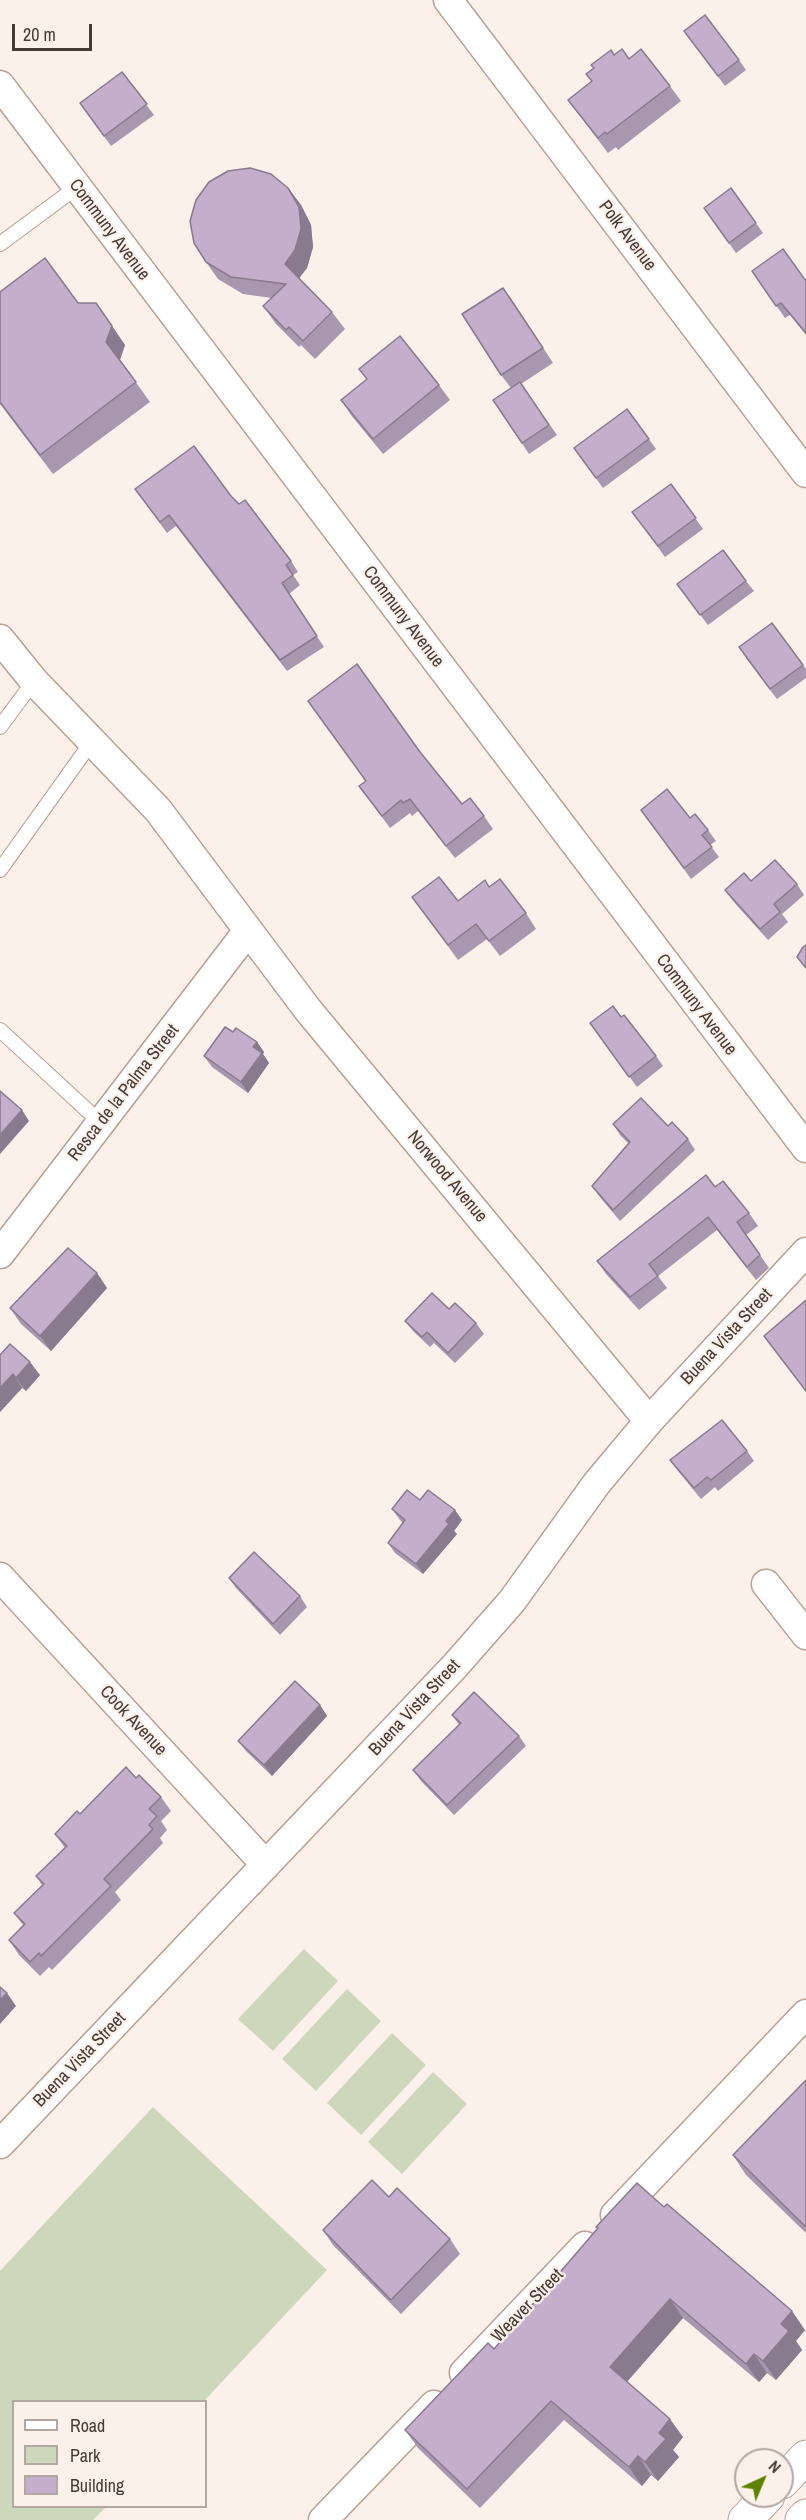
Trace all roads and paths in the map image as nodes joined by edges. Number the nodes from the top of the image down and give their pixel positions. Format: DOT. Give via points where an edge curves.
graph roads {
  1 [pos="448,0"];
  2 [pos="0,85"];
  3 [pos="77,187"];
  4 [pos="0,244"];
  5 [pos="806,473"];
  6 [pos="0,639"];
  7 [pos="34,681"];
  8 [pos="0,728"];
  9 [pos="93,740"];
  10 [pos="0,870"];
  11 [pos="248,932"];
  12 [pos="0,1030"];
  13 [pos="101,1123"];
  14 [pos="806,1148"];
  15 [pos="806,1252"];
  16 [pos="0,1254"];
  17 [pos="649,1421"];
  18 [pos="0,1577"];
  19 [pos="766,1584"];
  20 [pos="806,1635"];
  21 [pos="266,1865"];
  22 [pos="806,2014"];
  23 [pos="0,2144"];
  24 [pos="806,2457"];
  25 [pos="794,2470"];
  26 [pos="756,2508"];
  27 [pos="806,2516"];
  28 [pos="323,2520"];
  29 [pos="745,2520"];
  30 [pos="802,2520"];
  1 -- 5 [label="street, Polk Avenue"];
  2 -- 3 [label="street, Communy Avenue"];
  3 -- 4 [label="lane"];
  3 -- 14 [label="street, Communy Avenue"];
  6 -- 7 [label="street, Norwood Avenue"];
  7 -- 8 [label="lane"];
  7 -- 9 [label="street, Norwood Avenue"];
  9 -- 10 [label="lane"];
  9 -- 11 [label="street, Norwood Avenue" via="158,810"];
  11 -- 13 [label="street, Resca de la Palma Street"];
  11 -- 17 [label="street, Norwood Avenue"];
  12 -- 13 [label="lane"];
  13 -- 16 [label="street, Resca de la Palma Street"];
  15 -- 17 [label="street, Buena Vista Street"];
  17 -- 21 [label="street, Buena Vista Street" via="597,1483 512,1601"];
  18 -- 21 [label="street, Cook Avenue"];
  19 -- 20 [label="street"];
  21 -- 23 [label="street, Buena Vista Street"];
  22 -- 28 [label="street, Weaver Street"];
  24 -- 25 [label="main road"];
  26 -- 29 [label="main road"];
  27 -- 30 [label="main road"];
}
